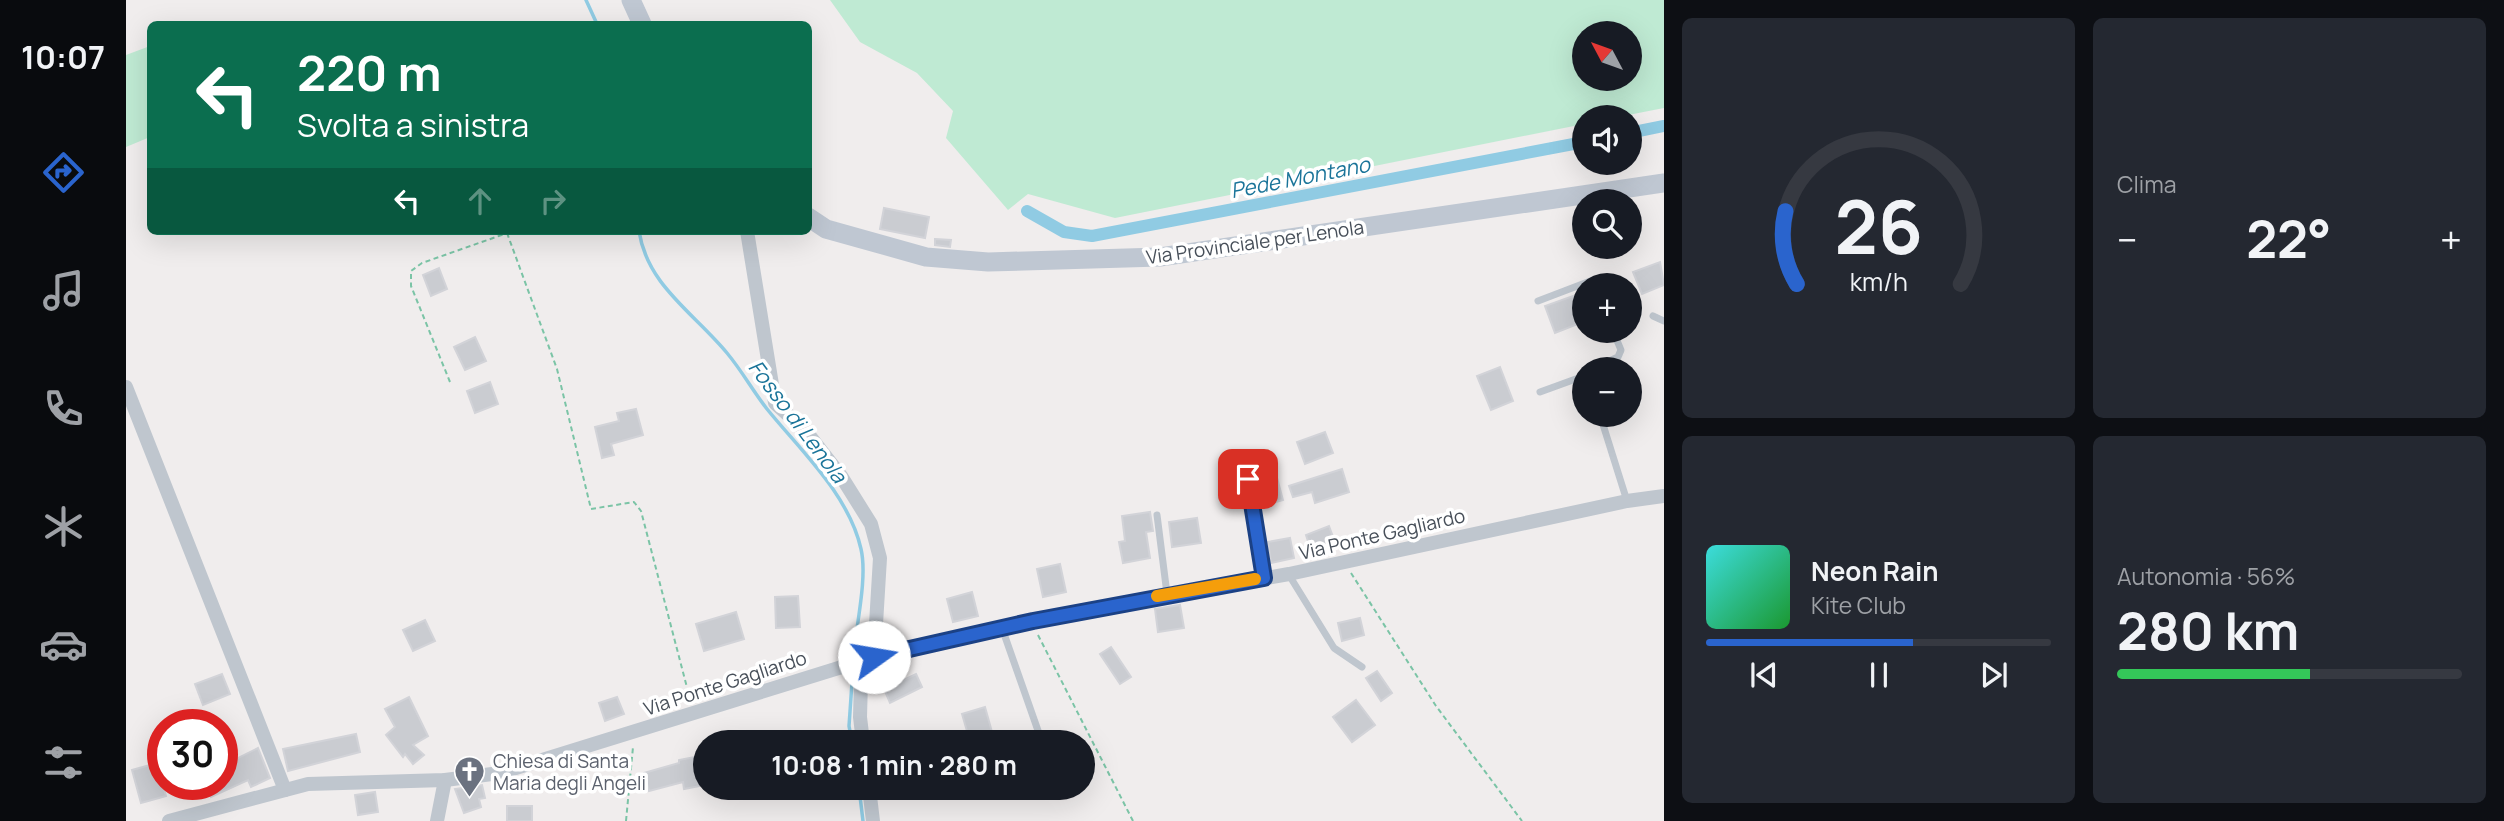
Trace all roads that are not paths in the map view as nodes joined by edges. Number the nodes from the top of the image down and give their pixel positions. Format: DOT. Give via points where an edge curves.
graph roads {
  1 [pos="631,0"];
  2 [pos="641,21"];
  3 [pos="1664,183"];
  4 [pos="812,220"];
  5 [pos="748,235"];
  6 [pos="1572,288"];
  7 [pos="1538,301"];
  8 [pos="1653,316"];
  9 [pos="1664,321"];
  10 [pos="1572,380"];
  11 [pos="126,387"];
  12 [pos="1540,392"];
  13 [pos="1604,427"];
  14 [pos="1248,479"];
  15 [pos="1664,496"];
  16 [pos="1628,501"];
  17 [pos="1157,515"];
  18 [pos="1289,574"];
  19 [pos="1264,578"];
  20 [pos="1167,594"];
  21 [pos="1002,627"];
  22 [pos="874,657"];
  23 [pos="1362,667"];
  24 [pos="862,730"];
  25 [pos="1038,730"];
  26 [pos="445,780"];
  27 [pos="285,790"];
  28 [pos="870,800"];
  29 [pos="169,821"];
  30 [pos="437,821"];
  31 [pos="873,821"];
  1 -- 2 [label="main road"];
  3 -- 4 [label="main road, Via Provinciale per Lenola" via="1160,257 988,262 926,257 826,229"];
  5 -- 22 [label="street" via="775,403 805,430 871,524 880,558"];
  6 -- 7 [label="lane"];
  8 -- 9 [label="lane"];
  10 -- 12 [label="lane"];
  11 -- 27 [label="street"];
  13 -- 16 [label="lane"];
  14 -- 19 [label="lane"];
  15 -- 16 [label="street, Via Ponte Gagliardo"];
  16 -- 18 [label="street, Via Ponte Gagliardo"];
  17 -- 20 [label="lane"];
  18 -- 19 [label="street, Via Ponte Gagliardo"];
  18 -- 23 [label="lane" via="1334,648"];
  19 -- 20 [label="street, Via Ponte Gagliardo"];
  20 -- 21 [label="street, Via Ponte Gagliardo"];
  21 -- 22 [label="street, Via Ponte Gagliardo"];
  21 -- 25 [label="lane"];
  22 -- 24 [label="street" via="861,681"];
  22 -- 26 [label="street, Via Ponte Gagliardo" via="500,773"];
  26 -- 27 [label="street, Via Ponte Gagliardo" via="308,784"];
  26 -- 30 [label="street"];
  27 -- 29 [label="street, Via Ponte Gagliardo"];
  28 -- 31 [label="street"];
}
